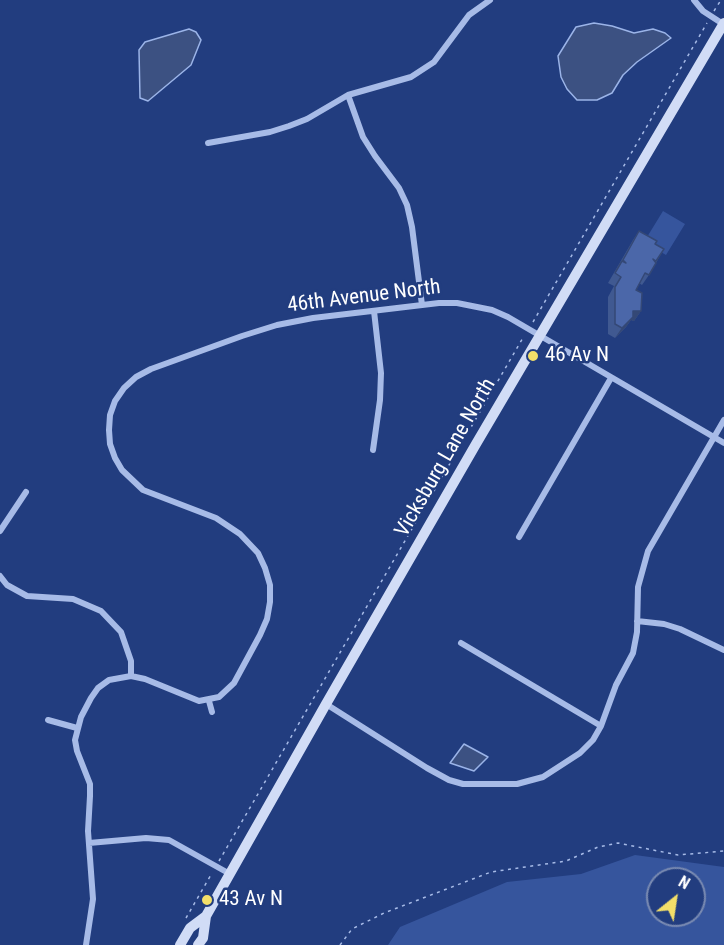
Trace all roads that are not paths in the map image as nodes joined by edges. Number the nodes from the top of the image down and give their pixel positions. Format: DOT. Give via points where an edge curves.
graph roads {
  1 [pos="490,0"];
  2 [pos="694,0"];
  3 [pos="724,23"];
  4 [pos="348,95"];
  5 [pos="208,143"];
  6 [pos="422,305"];
  7 [pos="374,311"];
  8 [pos="540,336"];
  9 [pos="612,378"];
  10 [pos="724,420"];
  11 [pos="714,437"];
  12 [pos="724,443"];
  13 [pos="373,450"];
  14 [pos="26,492"];
  15 [pos="0,531"];
  16 [pos="519,537"];
  17 [pos="0,576"];
  18 [pos="637,621"];
  19 [pos="461,644"];
  20 [pos="724,650"];
  21 [pos="131,676"];
  22 [pos="209,700"];
  23 [pos="326,704"];
  24 [pos="212,712"];
  25 [pos="48,720"];
  26 [pos="601,726"];
  27 [pos="77,728"];
  28 [pos="89,843"];
  29 [pos="230,874"];
  30 [pos="206,916"];
  31 [pos="86,945"];
  32 [pos="180,945"];
  33 [pos="198,945"];
  1 -- 4 [label="street" via="469,15 423,71"];
  2 -- 3 [label="street"];
  3 -- 8 [label="main road, Vicksburg Lane North"];
  4 -- 5 [label="street" via="289,126"];
  4 -- 6 [label="street" via="363,137 407,205"];
  6 -- 7 [label="street, 46th Avenue North"];
  6 -- 8 [label="street, 46th Avenue North" via="475,306 500,314"];
  7 -- 13 [label="street" via="381,373"];
  7 -- 22 [label="street, 46th Avenue North" via="277,325 151,369 123,388 110,415 114,458 131,481 156,496 216,518 240,534 258,553 270,585 267,619 260,635 234,683 219,697"];
  8 -- 9 [label="street, 46th Avenue North"];
  8 -- 23 [label="main road, Vicksburg Lane North"];
  9 -- 11 [label="street, 46th Avenue North"];
  9 -- 16 [label="street"];
  10 -- 11 [label="street"];
  11 -- 12 [label="street, 46th Avenue North"];
  11 -- 18 [label="street" via="648,551 638,587"];
  14 -- 15 [label="street"];
  17 -- 21 [label="street" via="7,585 27,596 74,599 101,610 121,632 129,653"];
  18 -- 20 [label="street" via="680,629"];
  18 -- 26 [label="street" via="633,653"];
  19 -- 26 [label="street"];
  21 -- 22 [label="street" via="189,698"];
  21 -- 27 [label="street" via="109,680 98,688"];
  22 -- 24 [label="street"];
  23 -- 26 [label="street" via="427,768 463,784 517,784 543,777 580,753"];
  23 -- 29 [label="main road, Vicksburg Lane North"];
  25 -- 27 [label="street"];
  27 -- 28 [label="street" via="77,751 90,784"];
  28 -- 29 [label="street" via="158,838"];
  28 -- 31 [label="street" via="93,900"];
  29 -- 30 [label="main road, Vicksburg Lane North"];
  30 -- 32 [label="main road, Vicksburg Lane North" via="190,928"];
  30 -- 33 [label="main road, Vicksburg Lane North"];
}
